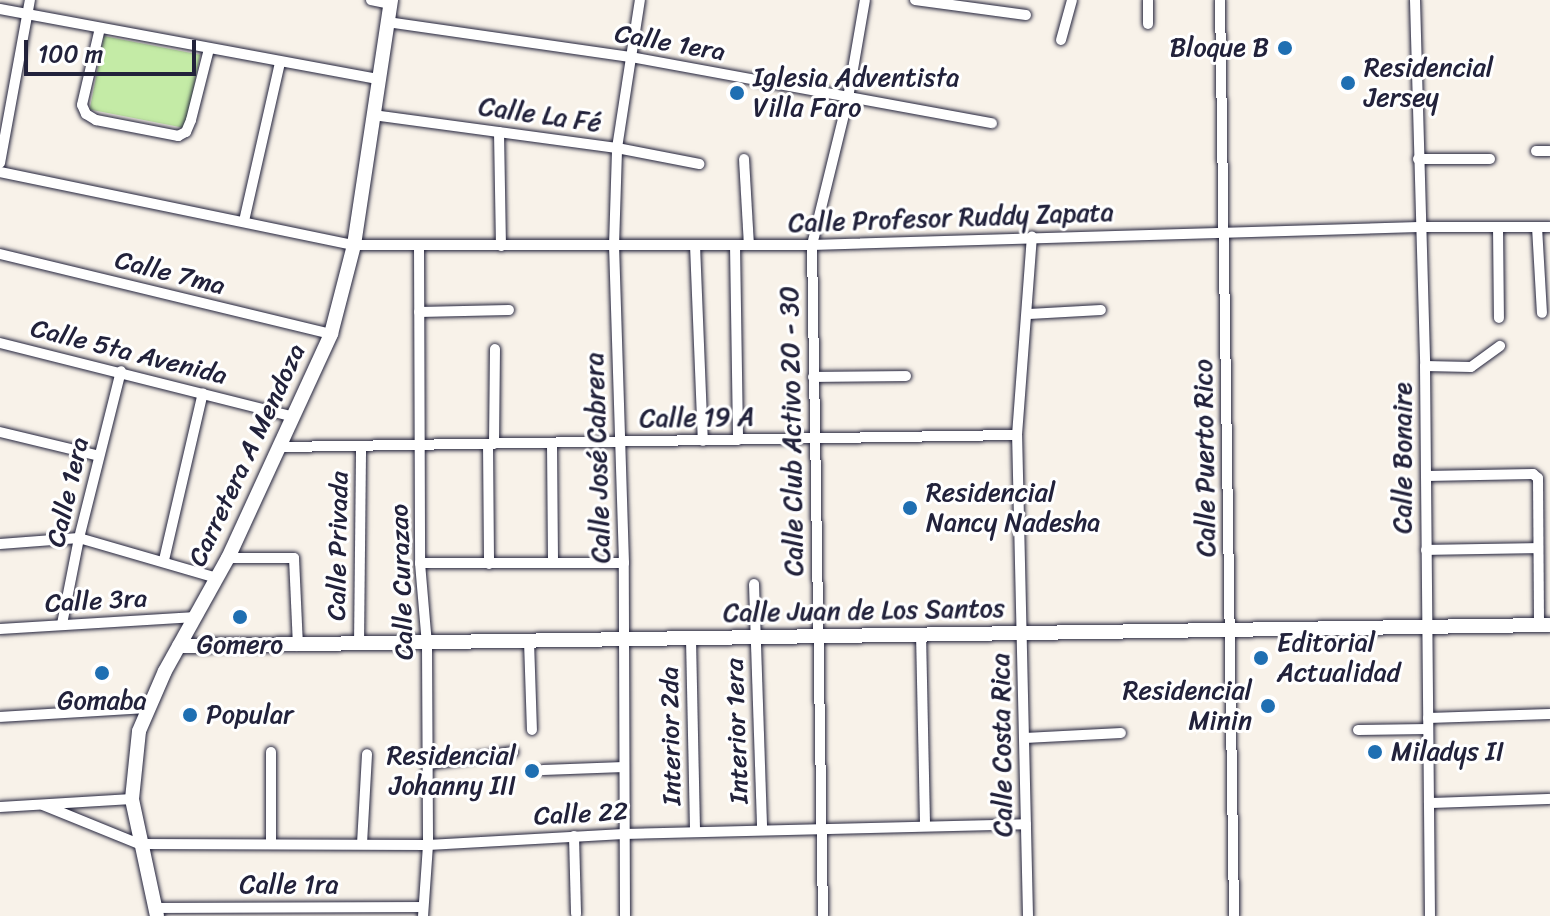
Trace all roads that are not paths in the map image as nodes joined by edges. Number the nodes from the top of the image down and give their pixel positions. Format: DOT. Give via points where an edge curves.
graph roads {
  1 [pos="30,0"];
  2 [pos="371,0"];
  3 [pos="640,0"];
  4 [pos="865,0"];
  5 [pos="915,0"];
  6 [pos="1072,0"];
  7 [pos="1148,0"];
  8 [pos="1220,0"];
  9 [pos="1415,0"];
  10 [pos="390,2"];
  11 [pos="0,9"];
  12 [pos="27,14"];
  13 [pos="1026,15"];
  14 [pos="387,22"];
  15 [pos="1148,24"];
  16 [pos="100,28"];
  17 [pos="1061,40"];
  18 [pos="209,49"];
  19 [pos="631,57"];
  20 [pos="280,62"];
  21 [pos="378,79"];
  22 [pos="848,98"];
  23 [pos="373,115"];
  24 [pos="992,123"];
  25 [pos="499,132"];
  26 [pos="617,148"];
  27 [pos="1536,151"];
  28 [pos="1550,151"];
  29 [pos="744,159"];
  30 [pos="1418,159"];
  31 [pos="1490,159"];
  32 [pos="0,163"];
  33 [pos="699,164"];
  34 [pos="0,172"];
  35 [pos="244,221"];
  36 [pos="1419,227"];
  37 [pos="1498,227"];
  38 [pos="1537,227"];
  39 [pos="1550,227"];
  40 [pos="1223,232"];
  41 [pos="1032,237"];
  42 [pos="354,245"];
  43 [pos="695,245"];
  44 [pos="735,245"];
  45 [pos="749,245"];
  46 [pos="812,245"];
  47 [pos="419,246"];
  48 [pos="501,246"];
  49 [pos="614,246"];
  50 [pos="0,254"];
  51 [pos="509,310"];
  52 [pos="1101,310"];
  53 [pos="419,312"];
  54 [pos="1542,313"];
  55 [pos="1029,314"];
  56 [pos="1499,318"];
  57 [pos="331,334"];
  58 [pos="0,343"];
  59 [pos="1500,346"];
  60 [pos="495,349"];
  61 [pos="1425,366"];
  62 [pos="121,371"];
  63 [pos="906,376"];
  64 [pos="813,377"];
  65 [pos="203,393"];
  66 [pos="294,417"];
  67 [pos="0,432"];
  68 [pos="1017,435"];
  69 [pos="813,438"];
  70 [pos="738,440"];
  71 [pos="619,441"];
  72 [pos="703,441"];
  73 [pos="421,444"];
  74 [pos="491,444"];
  75 [pos="552,444"];
  76 [pos="282,447"];
  77 [pos="361,447"];
  78 [pos="99,456"];
  79 [pos="1426,476"];
  80 [pos="79,538"];
  81 [pos="0,544"];
  82 [pos="1538,548"];
  83 [pos="1426,550"];
  84 [pos="228,558"];
  85 [pos="164,560"];
  86 [pos="420,563"];
  87 [pos="553,563"];
  88 [pos="624,563"];
  89 [pos="489,564"];
  90 [pos="217,578"];
  91 [pos="754,584"];
  92 [pos="196,617"];
  93 [pos="62,624"];
  94 [pos="1544,625"];
  95 [pos="0,629"];
  96 [pos="1232,629"];
  97 [pos="1427,629"];
  98 [pos="1021,632"];
  99 [pos="921,633"];
  100 [pos="817,634"];
  101 [pos="756,636"];
  102 [pos="691,639"];
  103 [pos="529,641"];
  104 [pos="624,642"];
  105 [pos="359,645"];
  106 [pos="427,645"];
  107 [pos="179,646"];
  108 [pos="298,646"];
  109 [pos="146,708"];
  110 [pos="1550,714"];
  111 [pos="0,717"];
  112 [pos="1428,724"];
  113 [pos="532,730"];
  114 [pos="1358,730"];
  115 [pos="1121,733"];
  116 [pos="1025,738"];
  117 [pos="271,752"];
  118 [pos="513,752"];
  119 [pos="367,754"];
  120 [pos="428,764"];
  121 [pos="624,767"];
  122 [pos="543,770"];
  123 [pos="132,799"];
  124 [pos="1550,799"];
  125 [pos="1429,803"];
  126 [pos="43,805"];
  127 [pos="0,807"];
  128 [pos="1026,824"];
  129 [pos="925,826"];
  130 [pos="822,827"];
  131 [pos="762,829"];
  132 [pos="695,832"];
  133 [pos="624,834"];
  134 [pos="574,836"];
  135 [pos="139,844"];
  136 [pos="271,844"];
  137 [pos="362,844"];
  138 [pos="428,845"];
  139 [pos="423,911"];
  140 [pos="156,912"];
  141 [pos="576,914"];
  142 [pos="625,916"];
  143 [pos="823,916"];
  144 [pos="1028,916"];
  145 [pos="1234,916"];
  146 [pos="1430,916"];
  1 -- 12 [label="street"];
  2 -- 10 [label="street"];
  3 -- 19 [label="street, Calle José Cabrera"];
  4 -- 22 [label="street, Calle Club Activo 20 - 30"];
  5 -- 13 [label="street"];
  6 -- 17 [label="street"];
  7 -- 15 [label="street"];
  8 -- 40 [label="street, Calle Puerto Rico"];
  9 -- 30 [label="street, Calle Bonaire"];
  10 -- 14 [label="street, Carretera A Mendoza"];
  11 -- 12 [label="street"];
  12 -- 16 [label="street"];
  12 -- 32 [label="street"];
  14 -- 19 [label="street, Calle 1era"];
  14 -- 21 [label="street, Carretera A Mendoza"];
  16 -- 18 [label="street"];
  16 -- 18 [label="street" via="82,105 86,114 178,136 191,120"];
  18 -- 20 [label="street"];
  19 -- 22 [label="street, Calle 1era"];
  19 -- 26 [label="street, Calle José Cabrera"];
  20 -- 21 [label="street"];
  20 -- 35 [label="street"];
  21 -- 23 [label="street, Carretera A Mendoza"];
  22 -- 24 [label="street, Calle 1era"];
  22 -- 46 [label="street, Calle Club Activo 20 - 30"];
  23 -- 25 [label="street, Calle La Fé"];
  23 -- 42 [label="street, Carretera A Mendoza"];
  25 -- 26 [label="street, Calle La Fé"];
  25 -- 48 [label="street"];
  26 -- 33 [label="street, Calle La Fé"];
  26 -- 49 [label="street, Calle José Cabrera"];
  27 -- 28 [label="street"];
  29 -- 45 [label="street"];
  30 -- 31 [label="street"];
  30 -- 36 [label="street, Calle Bonaire"];
  34 -- 35 [label="street"];
  35 -- 42 [label="street"];
  36 -- 37 [label="street, Calle Profesor Ruddy Zapata"];
  36 -- 40 [label="street, Calle Profesor Ruddy Zapata"];
  36 -- 61 [label="street, Calle Bonaire"];
  37 -- 38 [label="street, Calle Profesor Ruddy Zapata"];
  37 -- 56 [label="street"];
  38 -- 39 [label="street, Calle Profesor Ruddy Zapata"];
  38 -- 54 [label="street"];
  40 -- 41 [label="street, Calle Profesor Ruddy Zapata"];
  40 -- 96 [label="street, Calle Puerto Rico"];
  41 -- 46 [label="street, Calle Profesor Ruddy Zapata"];
  41 -- 55 [label="street, Calle Costa Rica"];
  42 -- 47 [label="street, Calle Profesor Ruddy Zapata"];
  42 -- 57 [label="street, Carretera A Mendoza"];
  43 -- 44 [label="street, Calle Profesor Ruddy Zapata"];
  43 -- 49 [label="street, Calle Profesor Ruddy Zapata"];
  43 -- 72 [label="street"];
  44 -- 45 [label="street, Calle Profesor Ruddy Zapata"];
  44 -- 70 [label="street"];
  45 -- 46 [label="street, Calle Profesor Ruddy Zapata"];
  46 -- 64 [label="street, Calle Club Activo 20 - 30"];
  47 -- 48 [label="street, Calle Profesor Ruddy Zapata"];
  47 -- 53 [label="street, Calle Curazao"];
  48 -- 49 [label="street, Calle Profesor Ruddy Zapata"];
  49 -- 71 [label="street, Calle José Cabrera"];
  50 -- 57 [label="street, Calle 7ma"];
  51 -- 53 [label="street"];
  52 -- 55 [label="street"];
  53 -- 73 [label="street, Calle Curazao"];
  55 -- 68 [label="street, Calle Costa Rica"];
  57 -- 66 [label="street, Carretera A Mendoza"];
  58 -- 62 [label="street, Calle 5ta Avenida"];
  59 -- 61 [label="street" via="1471,367"];
  60 -- 74 [label="street"];
  61 -- 79 [label="street, Calle Bonaire"];
  62 -- 65 [label="street, Calle 5ta Avenida"];
  62 -- 78 [label="street, Calle 1era"];
  63 -- 64 [label="street"];
  64 -- 69 [label="street, Calle Club Activo 20 - 30"];
  65 -- 66 [label="street, Calle 5ta Avenida"];
  65 -- 85 [label="street"];
  66 -- 76 [label="street, Carretera A Mendoza"];
  67 -- 78 [label="street"];
  68 -- 69 [label="street, Calle 19 A"];
  68 -- 98 [label="street, Calle Costa Rica"];
  69 -- 70 [label="street, Calle 19 A"];
  69 -- 100 [label="street, Calle Club Activo 20 - 30"];
  70 -- 72 [label="street, Calle 19 A"];
  71 -- 72 [label="street, Calle 19 A"];
  71 -- 75 [label="street, Calle 19 A"];
  71 -- 88 [label="street, Calle José Cabrera"];
  73 -- 74 [label="street, Calle 19 A"];
  73 -- 77 [label="street, Calle 19 A"];
  73 -- 86 [label="street, Calle Curazao"];
  74 -- 75 [label="street, Calle 19 A"];
  74 -- 89 [label="street"];
  75 -- 87 [label="street"];
  76 -- 77 [label="street, Calle 19 A"];
  76 -- 84 [label="street, Carretera A Mendoza"];
  77 -- 105 [label="street, Calle Privada"];
  78 -- 80 [label="street, Calle 1era"];
  79 -- 82 [label="street" via="1536,475"];
  79 -- 83 [label="street, Calle Bonaire"];
  80 -- 81 [label="street"];
  80 -- 85 [label="street"];
  80 -- 93 [label="street, Calle 1era"];
  82 -- 83 [label="street"];
  82 -- 94 [label="street"];
  83 -- 97 [label="street, Calle Bonaire"];
  84 -- 90 [label="street, Carretera A Mendoza"];
  84 -- 108 [label="street" via="294,558"];
  85 -- 90 [label="street"];
  86 -- 89 [label="street"];
  86 -- 106 [label="street, Calle Curazao"];
  87 -- 88 [label="street"];
  87 -- 89 [label="street"];
  88 -- 104 [label="street, Calle José Cabrera"];
  90 -- 92 [label="street, Carretera A Mendoza"];
  91 -- 101 [label="street, Interior 1era"];
  92 -- 93 [label="street, Calle 3ra"];
  92 -- 107 [label="street, Carretera A Mendoza"];
  93 -- 95 [label="street, Calle 3ra"];
  94 -- 97 [label="street, Calle Juan de Los Santos"];
  96 -- 97 [label="street, Calle Juan de Los Santos"];
  96 -- 98 [label="street, Calle Juan de Los Santos"];
  96 -- 145 [label="street, Calle Puerto Rico"];
  97 -- 112 [label="street, Calle Bonaire"];
  98 -- 99 [label="street, Calle Juan de Los Santos"];
  98 -- 116 [label="street, Calle Costa Rica"];
  99 -- 100 [label="street, Calle Juan de Los Santos"];
  99 -- 129 [label="street"];
  100 -- 101 [label="street, Calle Juan de Los Santos"];
  100 -- 130 [label="street, Calle Club Activo 20 - 30"];
  101 -- 102 [label="street, Calle Juan de Los Santos"];
  101 -- 131 [label="street, Interior 1era"];
  102 -- 104 [label="street, Calle Juan de Los Santos"];
  102 -- 132 [label="street, Interior 2da"];
  103 -- 104 [label="street, Calle Juan de Los Santos"];
  103 -- 106 [label="street, Calle Juan de Los Santos"];
  103 -- 113 [label="street"];
  104 -- 121 [label="street, Calle José Cabrera"];
  105 -- 106 [label="street, Calle Juan de Los Santos"];
  105 -- 108 [label="street, Calle Juan de Los Santos"];
  106 -- 120 [label="street, Calle Curazao"];
  107 -- 108 [label="street, Calle Juan de Los Santos"];
  107 -- 109 [label="street, Carretera A Mendoza"];
  109 -- 111 [label="street"];
  109 -- 123 [label="street, Carretera A Mendoza" via="136,743"];
  110 -- 112 [label="street"];
  112 -- 114 [label="street"];
  112 -- 125 [label="street, Calle Bonaire"];
  115 -- 116 [label="street"];
  116 -- 128 [label="street, Calle Costa Rica"];
  117 -- 136 [label="street"];
  118 -- 120 [label="street"];
  119 -- 137 [label="street"];
  120 -- 138 [label="street, Calle Curazao"];
  121 -- 122 [label="street"];
  121 -- 133 [label="street, Calle José Cabrera"];
  123 -- 126 [label="street"];
  123 -- 135 [label="street, Carretera A Mendoza"];
  124 -- 125 [label="street"];
  125 -- 146 [label="street, Calle Bonaire"];
  126 -- 127 [label="street"];
  126 -- 135 [label="street"];
  128 -- 129 [label="street, Calle 22"];
  128 -- 144 [label="street, Calle Costa Rica"];
  129 -- 130 [label="street, Calle 22"];
  130 -- 131 [label="street, Calle 22"];
  130 -- 143 [label="street, Calle Club Activo 20 - 30"];
  131 -- 132 [label="street, Calle 22"];
  132 -- 133 [label="street, Calle 22"];
  133 -- 134 [label="street, Calle 22"];
  133 -- 142 [label="street, Calle José Cabrera"];
  134 -- 138 [label="street, Calle 22"];
  134 -- 141 [label="street"];
  135 -- 136 [label="street, Calle 22"];
  135 -- 140 [label="street, Carretera A Mendoza"];
  136 -- 137 [label="street, Calle 22"];
  137 -- 138 [label="street, Calle 22"];
  138 -- 139 [label="street, Calle Curazao"];
  139 -- 140 [label="street, Calle 1ra"];
}
